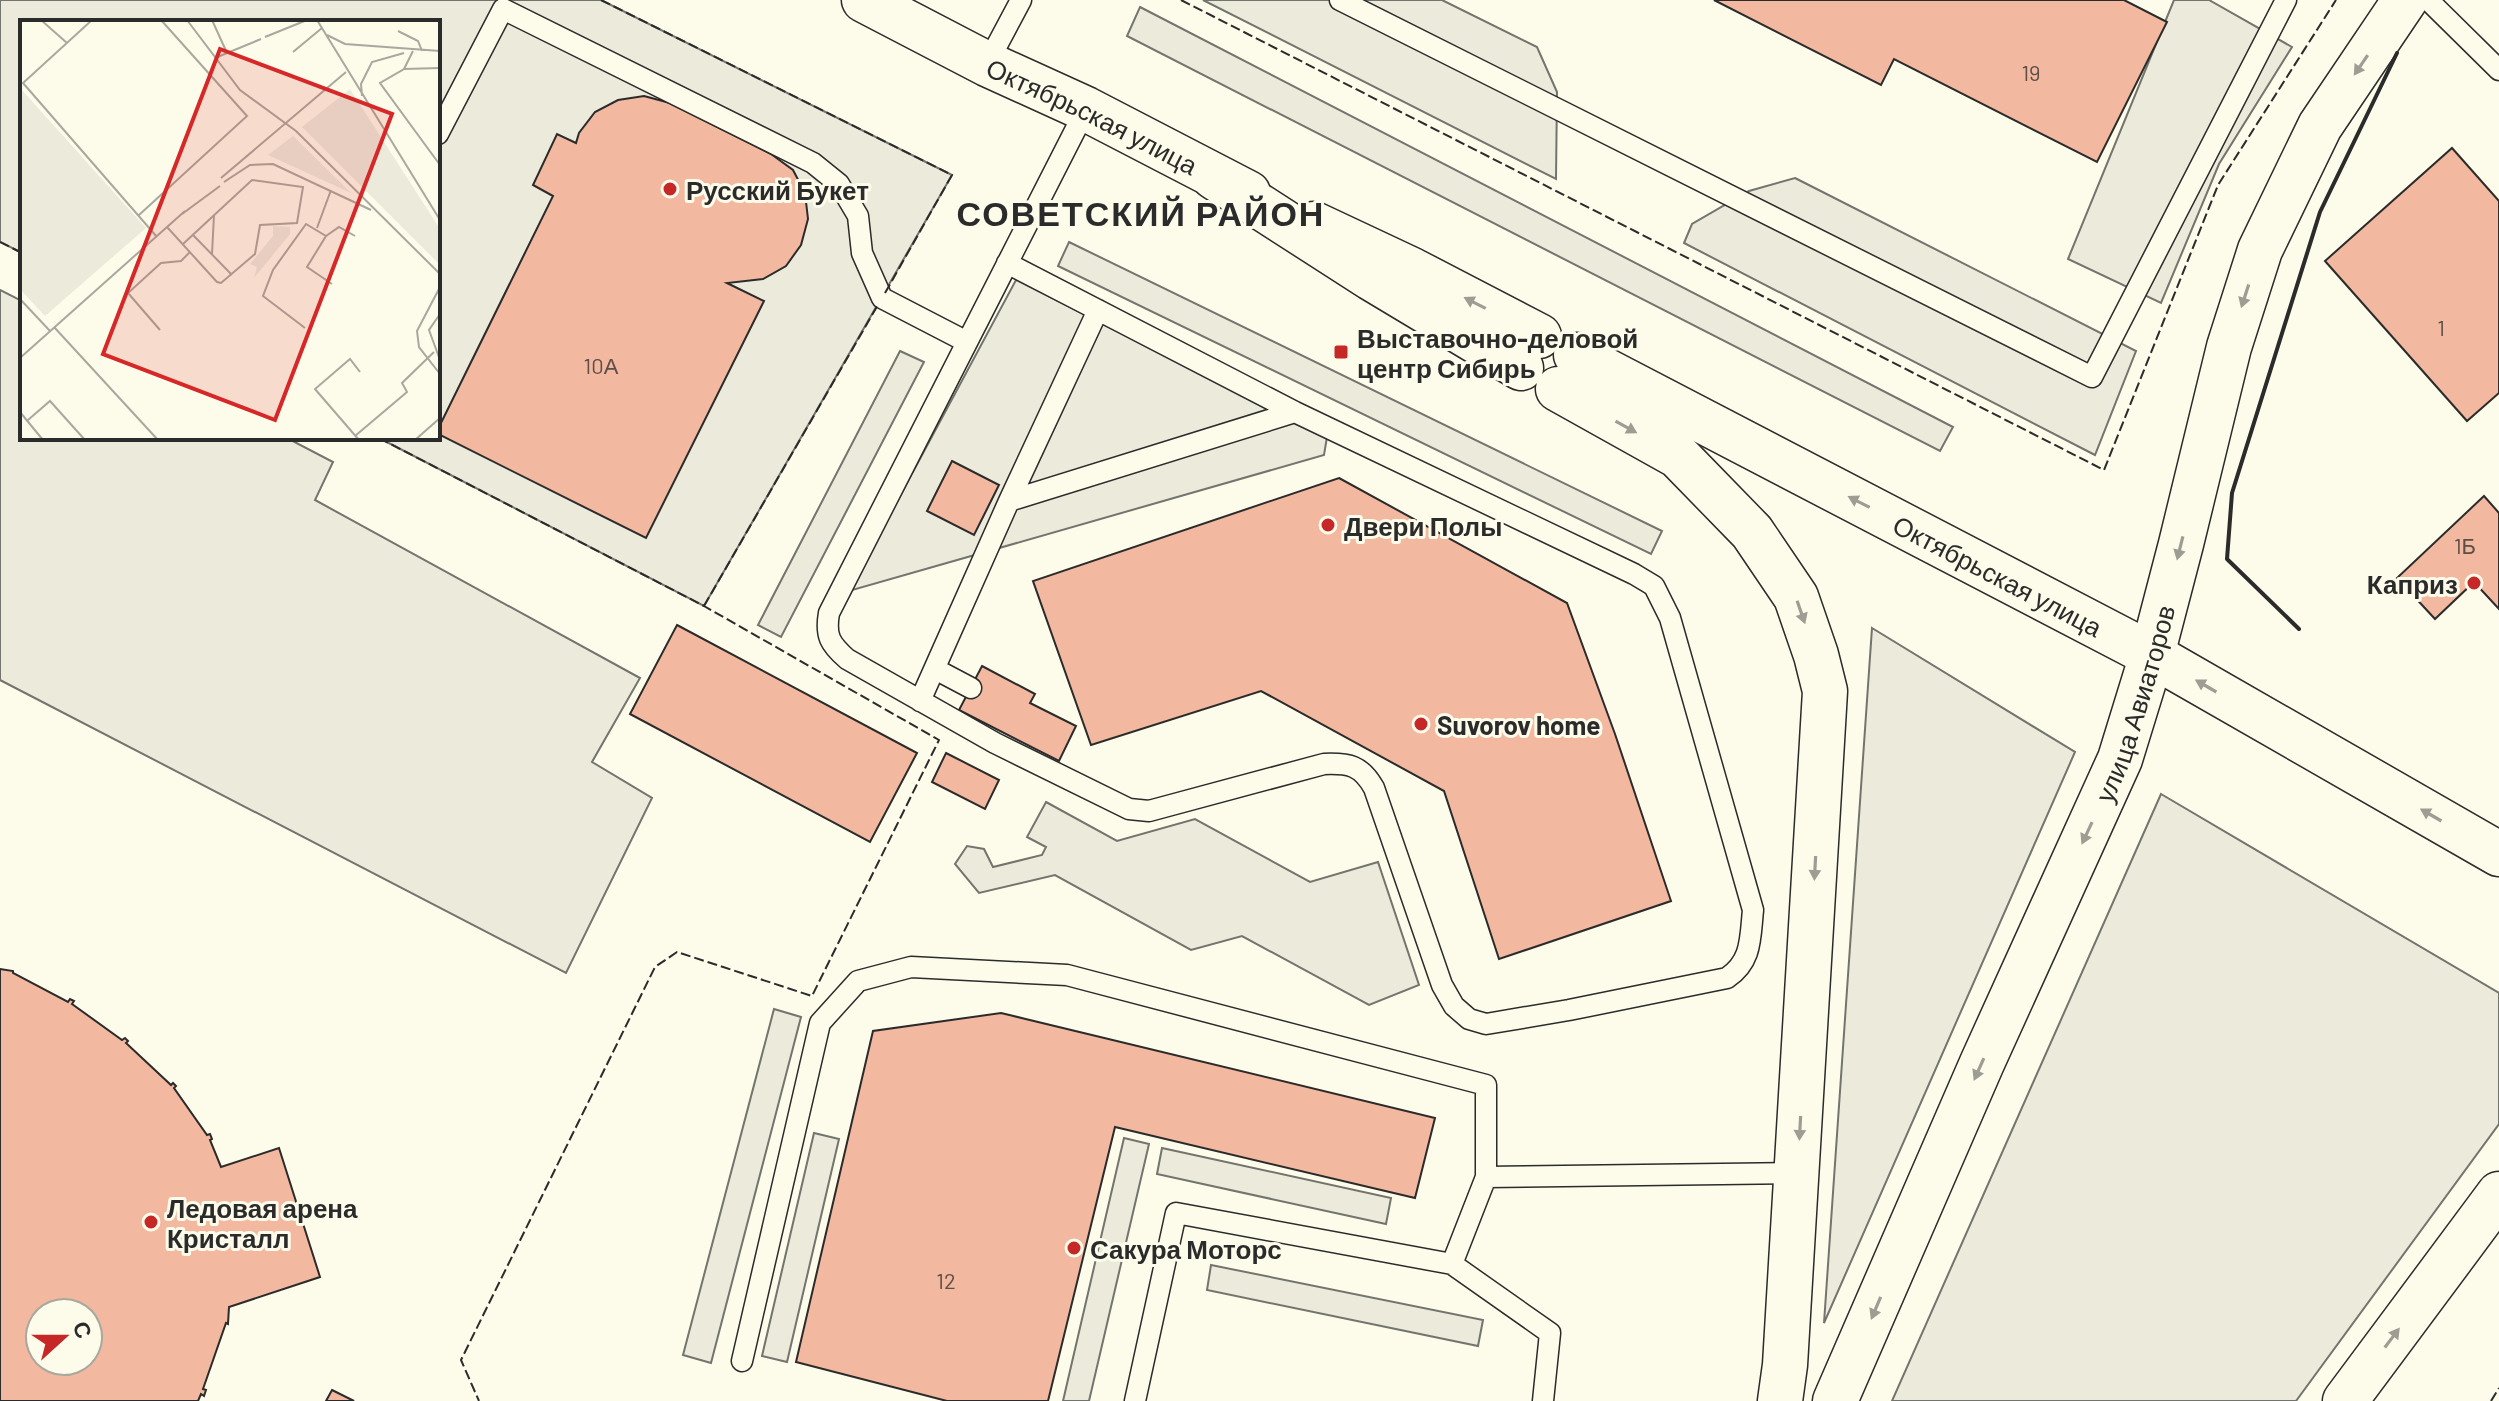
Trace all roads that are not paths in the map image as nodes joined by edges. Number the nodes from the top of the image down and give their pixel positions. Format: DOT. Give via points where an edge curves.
graph roads {
  1 [pos="864,0"];
  2 [pos="1021,0"];
  3 [pos="1340,0"];
  4 [pos="2286,0"];
  5 [pos="2405,0"];
  6 [pos="2428,0"];
  7 [pos="2495,57"];
  8 [pos="987,64"];
  9 [pos="1086,109"];
  10 [pos="440,130"];
  11 [pos="1007,263"];
  12 [pos="1098,310"];
  13 [pos="967,342"];
  14 [pos="1548,362"];
  15 [pos="1295,412"];
  16 [pos="1009,501"];
  17 [pos="2152,655"];
  18 [pos="935,669"];
  19 [pos="971,688"];
  20 [pos="920,701"];
  21 [pos="2499,854"];
  22 [pos="1797,1173"];
  23 [pos="1486,1177"];
  24 [pos="2499,1194"];
  25 [pos="1452,1264"];
  26 [pos="742,1361"];
  27 [pos="1135,1401"];
  28 [pos="1543,1401"];
  29 [pos="1780,1401"];
  30 [pos="1835,1401"];
  31 [pos="2345,1401"];
  1 -- 8 [label="main road, Октябрьская улица"];
  2 -- 8 [label="lane"];
  3 -- 4 [label="lane" via="2092,377"];
  5 -- 17 [label="main road, улица Авиаторов, one-way" via="2320,126 2260,250 2229,347"];
  6 -- 7 [label="lane"];
  8 -- 9 [label="main road, Октябрьская улица"];
  9 -- 11 [label="lane"];
  9 -- 14 [label="main road, Октябрьская улица" via="1214,177 1371,278"];
  10 -- 13 [label="lane" via="503,9 813,163 839,184 858,216 862,253 882,298"];
  11 -- 12 [label="lane"];
  11 -- 13 [label="lane"];
  12 -- 15 [label="lane"];
  12 -- 16 [label="lane"];
  13 -- 20 [label="lane" via="829,613 827,627 832,646 847,659"];
  17 -- 14 [label="main road, Октябрьская улица, one-way"];
  14 -- 22 [label="main road, one-way" via="1678,456 1742,521 1796,597 1816,655 1825,691"];
  15 -- 16 [label="lane"];
  15 -- 20 [label="lane" via="1654,586 1670,618 1753,910 1741,969 1727,978 1569,1010 1486,1024 1469,1019 1442,985 1374,788 1366,775 1346,763 1324,764 1149,811 1129,809"];
  16 -- 18 [label="lane"];
  21 -- 17 [label="main road, Октябрьская улица, one-way"];
  17 -- 30 [label="main road, улица Авиаторов, one-way" via="2120,759"];
  18 -- 19 [label="lane"];
  18 -- 20 [label="lane"];
  22 -- 23 [label="lane"];
  22 -- 29 [label="main road"];
  23 -- 25 [label="lane"];
  23 -- 26 [label="lane" via="1486,1085 1067,975 911,967 858,981 820,1023"];
  31 -- 24 [label="main road, one-way"];
  25 -- 27 [label="lane" via="1176,1213"];
  25 -- 28 [label="lane" via="1550,1333"];
}
